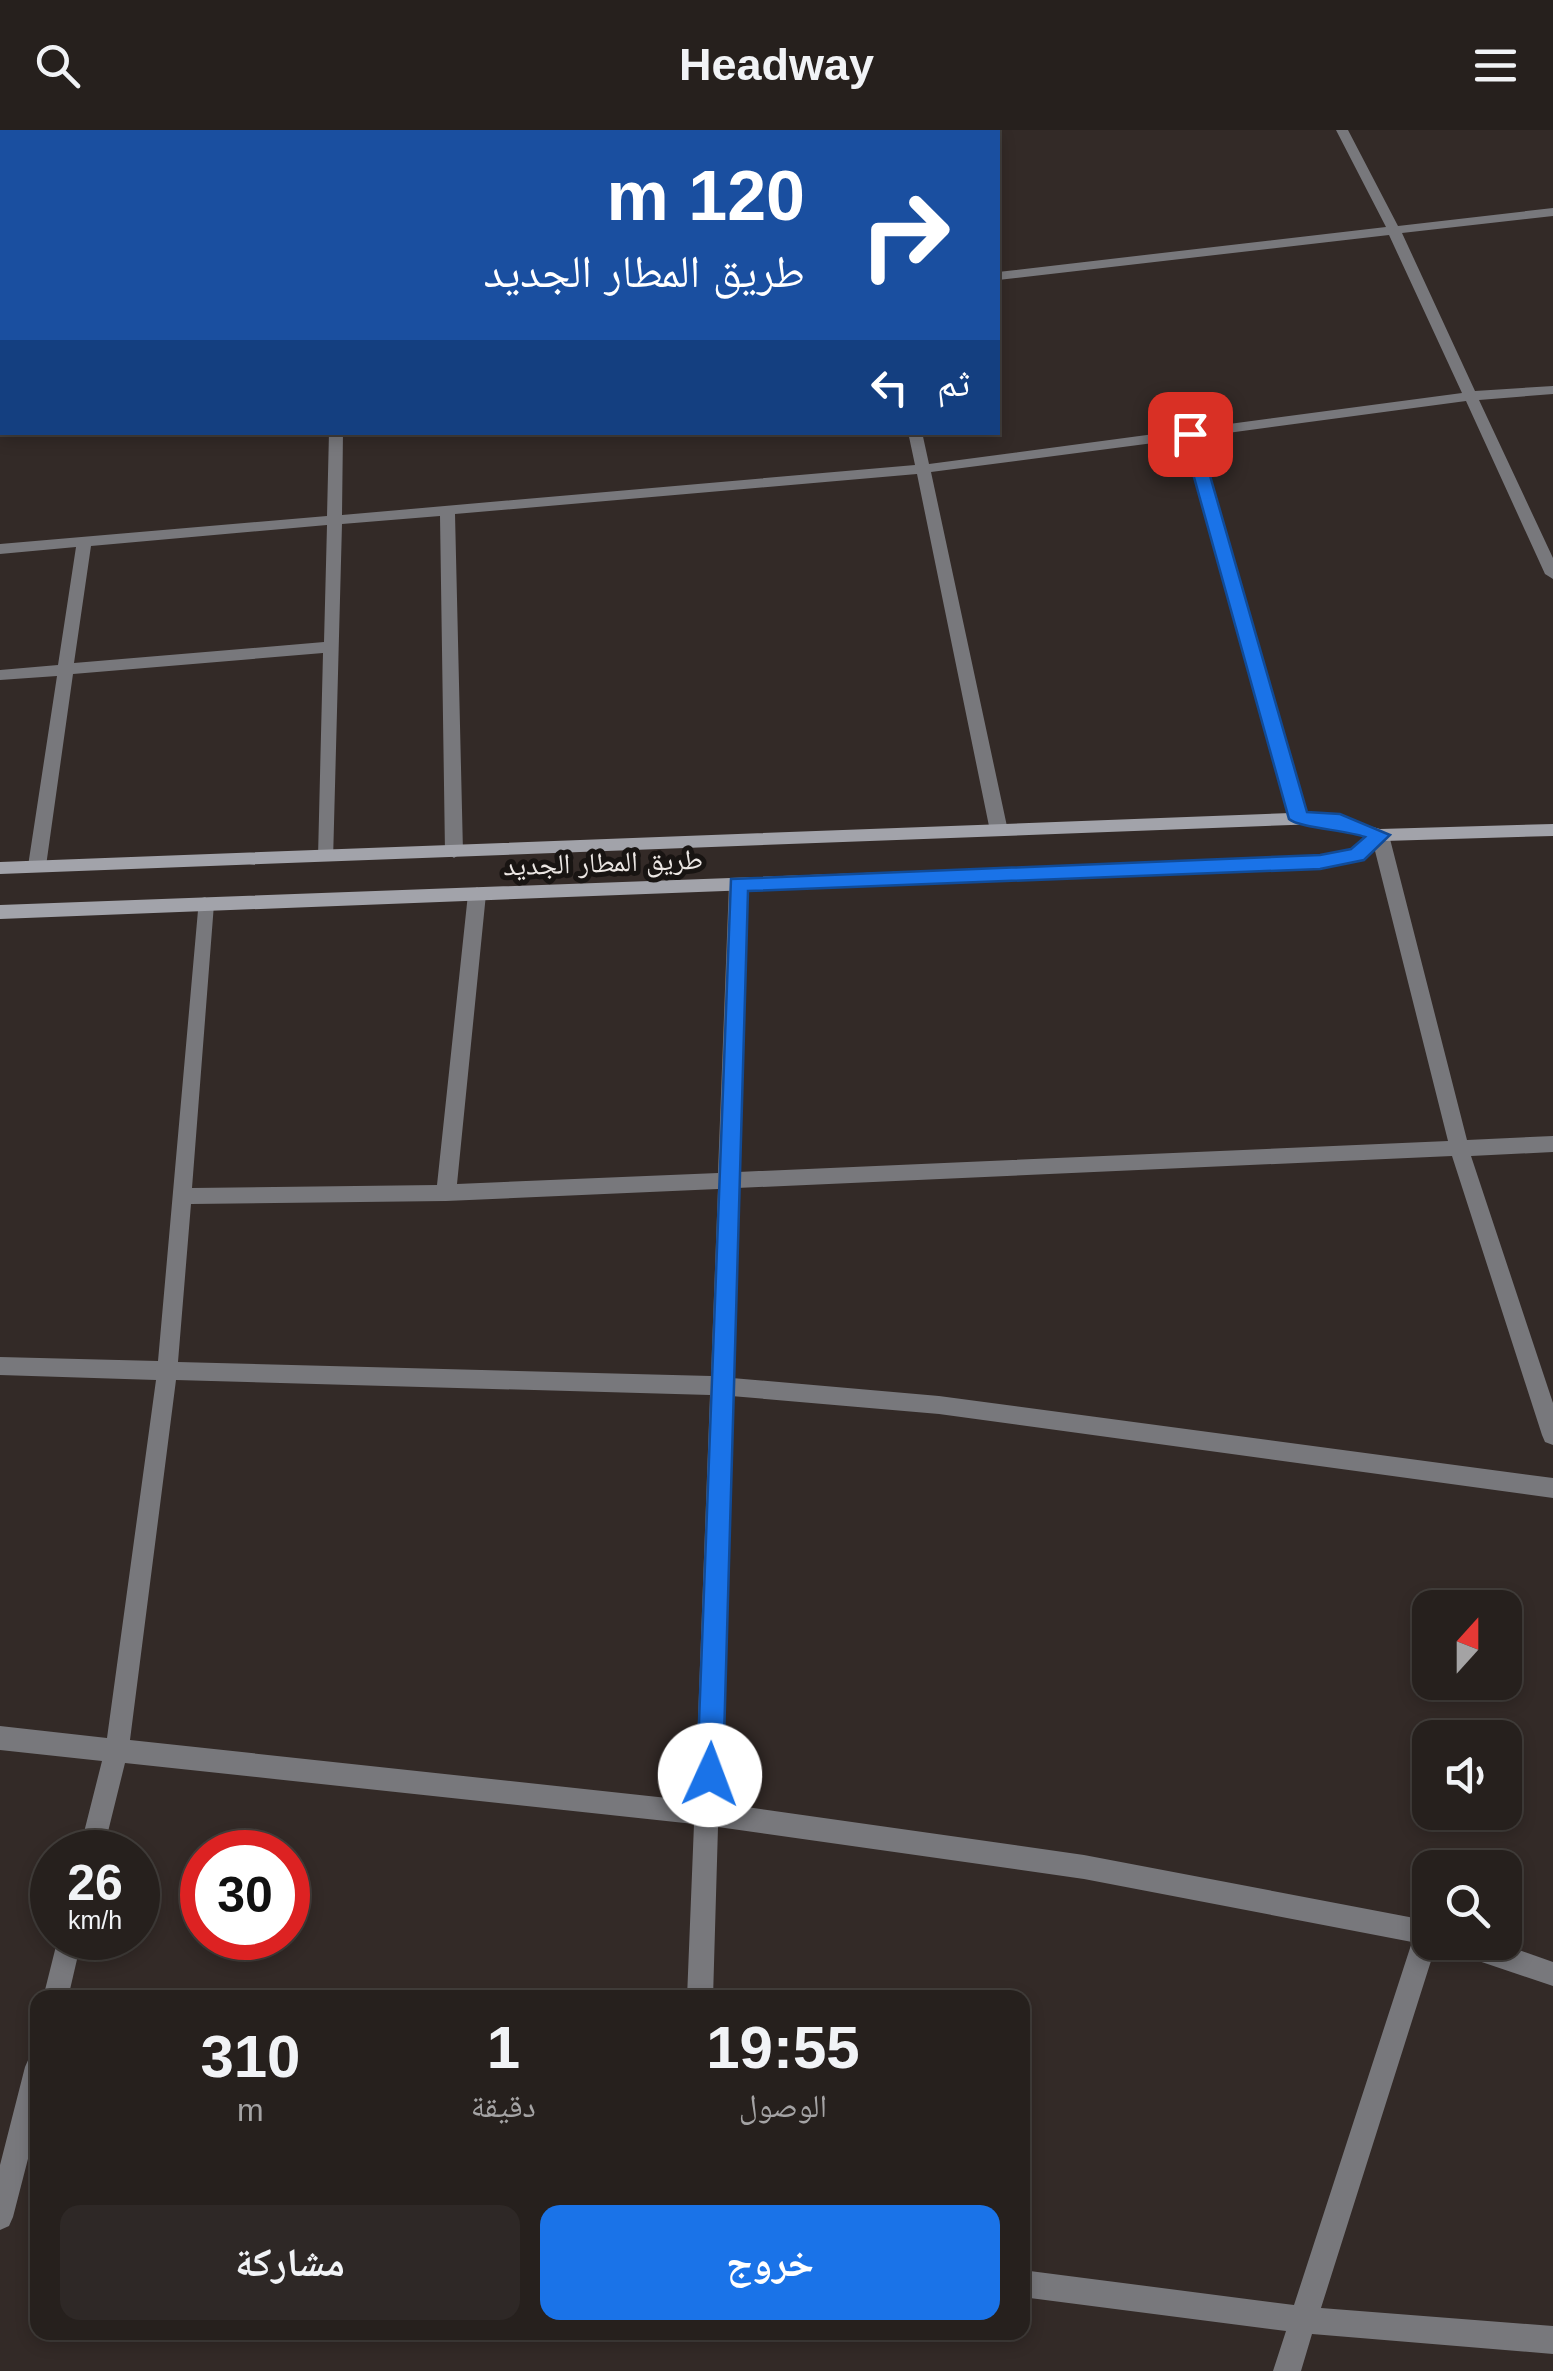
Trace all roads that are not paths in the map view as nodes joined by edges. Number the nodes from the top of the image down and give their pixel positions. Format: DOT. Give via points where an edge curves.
graph roads {
  1 [pos="1342,130"];
  2 [pos="1553,212"];
  3 [pos="1395,233"];
  4 [pos="1000,276"];
  5 [pos="1553,390"];
  6 [pos="1470,396"];
  7 [pos="1190,434"];
  8 [pos="336,435"];
  9 [pos="916,435"];
  10 [pos="924,470"];
  11 [pos="448,510"];
  12 [pos="334,520"];
  13 [pos="84,542"];
  14 [pos="0,549"];
  15 [pos="1553,574"];
  16 [pos="332,646"];
  17 [pos="67,670"];
  18 [pos="0,675"];
  19 [pos="1299,819"];
  20 [pos="999,830"];
  21 [pos="1553,830"];
  22 [pos="1380,835"];
  23 [pos="454,852"];
  24 [pos="327,857"];
  25 [pos="37,866"];
  26 [pos="0,868"];
  27 [pos="738,884"];
  28 [pos="477,894"];
  29 [pos="205,904"];
  30 [pos="0,912"];
  31 [pos="1553,1144"];
  32 [pos="1459,1148"];
  33 [pos="731,1180"];
  34 [pos="446,1193"];
  35 [pos="183,1196"];
  36 [pos="0,1366"];
  37 [pos="167,1373"];
  38 [pos="721,1386"];
  39 [pos="1553,1435"];
  40 [pos="1553,1488"];
  41 [pos="0,1738"];
  42 [pos="117,1748"];
  43 [pos="709,1814"];
  44 [pos="96,1830"];
  45 [pos="1412,1930"];
  46 [pos="64,1960"];
  47 [pos="1419,1960"];
  48 [pos="1511,1960"];
  49 [pos="1553,1974"];
  50 [pos="57,1990"];
  51 [pos="700,1990"];
  52 [pos="30,2099"];
  53 [pos="0,2217"];
  54 [pos="1030,2284"];
  55 [pos="1303,2320"];
  56 [pos="1553,2340"];
  57 [pos="1286,2371"];
  1 -- 3 [label="street"];
  2 -- 3 [label="street"];
  3 -- 4 [label="street"];
  3 -- 6 [label="street"];
  5 -- 6 [label="street"];
  6 -- 7 [label="street"];
  6 -- 15 [label="street"];
  7 -- 10 [label="street"];
  7 -- 19 [label="street"];
  8 -- 12 [label="street"];
  9 -- 10 [label="street"];
  10 -- 11 [label="street"];
  10 -- 20 [label="street"];
  11 -- 12 [label="street"];
  11 -- 23 [label="street"];
  12 -- 13 [label="street"];
  12 -- 16 [label="street"];
  13 -- 14 [label="street"];
  13 -- 17 [label="street"];
  16 -- 17 [label="street"];
  16 -- 24 [label="street"];
  17 -- 18 [label="street"];
  17 -- 25 [label="street"];
  19 -- 20 [label="street, طريق المطار الجديد"];
  19 -- 22 [label="street, طريق المطار الجديد" via="1340,821"];
  20 -- 23 [label="street, طريق المطار الجديد"];
  21 -- 22 [label="street, طريق المطار الجديد"];
  22 -- 27 [label="street, طريق المطار الجديد" via="1357,854 1320,862"];
  22 -- 32 [label="street"];
  23 -- 24 [label="street, طريق المطار الجديد"];
  24 -- 25 [label="street, طريق المطار الجديد"];
  25 -- 26 [label="street, طريق المطار الجديد"];
  27 -- 28 [label="street, طريق المطار الجديد"];
  27 -- 33 [label="street"];
  28 -- 29 [label="street, طريق المطار الجديد"];
  28 -- 34 [label="street"];
  29 -- 30 [label="street, طريق المطار الجديد"];
  29 -- 35 [label="street"];
  31 -- 32 [label="street"];
  32 -- 33 [label="street"];
  32 -- 39 [label="street"];
  33 -- 34 [label="street"];
  33 -- 38 [label="street"];
  34 -- 35 [label="street"];
  35 -- 37 [label="street"];
  36 -- 37 [label="street"];
  37 -- 38 [label="street"];
  37 -- 42 [label="street"];
  38 -- 40 [label="street" via="939,1406"];
  38 -- 43 [label="street"];
  41 -- 42 [label="street"];
  42 -- 43 [label="street"];
  42 -- 44 [label="street"];
  43 -- 45 [label="street" via="1084,1867"];
  43 -- 51 [label="street"];
  46 -- 50 [label="street"];
  47 -- 55 [label="street"];
  48 -- 49 [label="street"];
  52 -- 53 [label="street"];
  54 -- 55 [label="street"];
  55 -- 56 [label="street"];
  55 -- 57 [label="street"];
}
